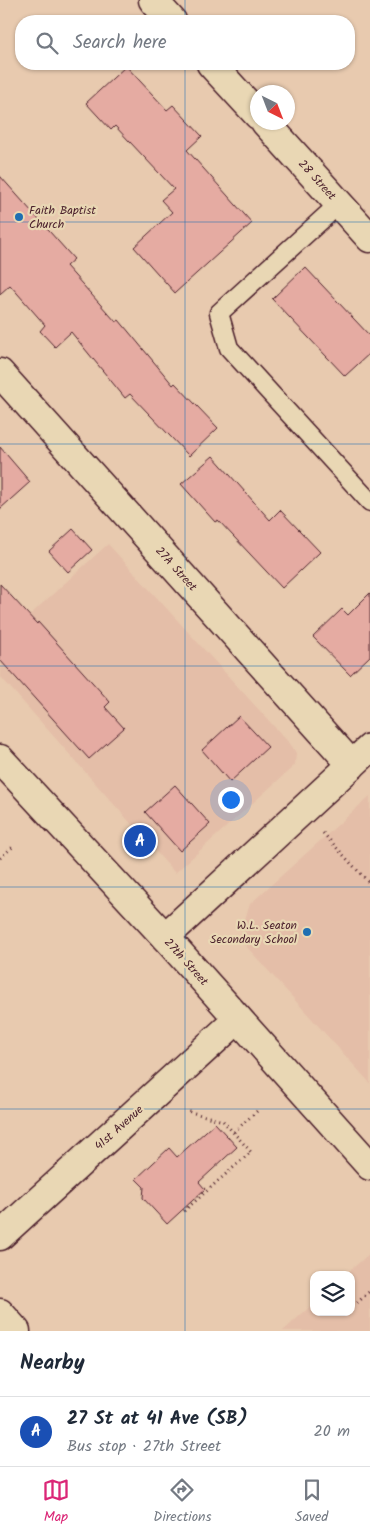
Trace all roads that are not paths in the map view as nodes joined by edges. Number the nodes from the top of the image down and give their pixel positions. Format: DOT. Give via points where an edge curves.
graph roads {
  1 [pos="153,0"];
  2 [pos="167,15"];
  3 [pos="217,70"];
  4 [pos="250,106"];
  5 [pos="272,130"];
  6 [pos="339,204"];
  7 [pos="370,238"];
  8 [pos="0,373"];
  9 [pos="370,502"];
  10 [pos="361,756"];
  11 [pos="0,758"];
  12 [pos="165,938"];
  13 [pos="238,1019"];
  14 [pos="370,1166"];
  15 [pos="0,1236"];
  16 [pos="0,1313"];
  17 [pos="16,1331"];
  1 -- 2 [label="street"];
  3 -- 4 [label="street"];
  5 -- 6 [label="street, 28 Street"];
  6 -- 7 [label="street, 28 Street"];
  6 -- 9 [label="lane" via="219,313 229,348"];
  8 -- 10 [label="street, 27A Street"];
  10 -- 12 [label="street"];
  11 -- 12 [label="street, 27th Street"];
  12 -- 13 [label="street, 27th Street"];
  13 -- 14 [label="street, 27th Street"];
  13 -- 15 [label="street, 41st Avenue"];
  16 -- 17 [label="street"];
}
